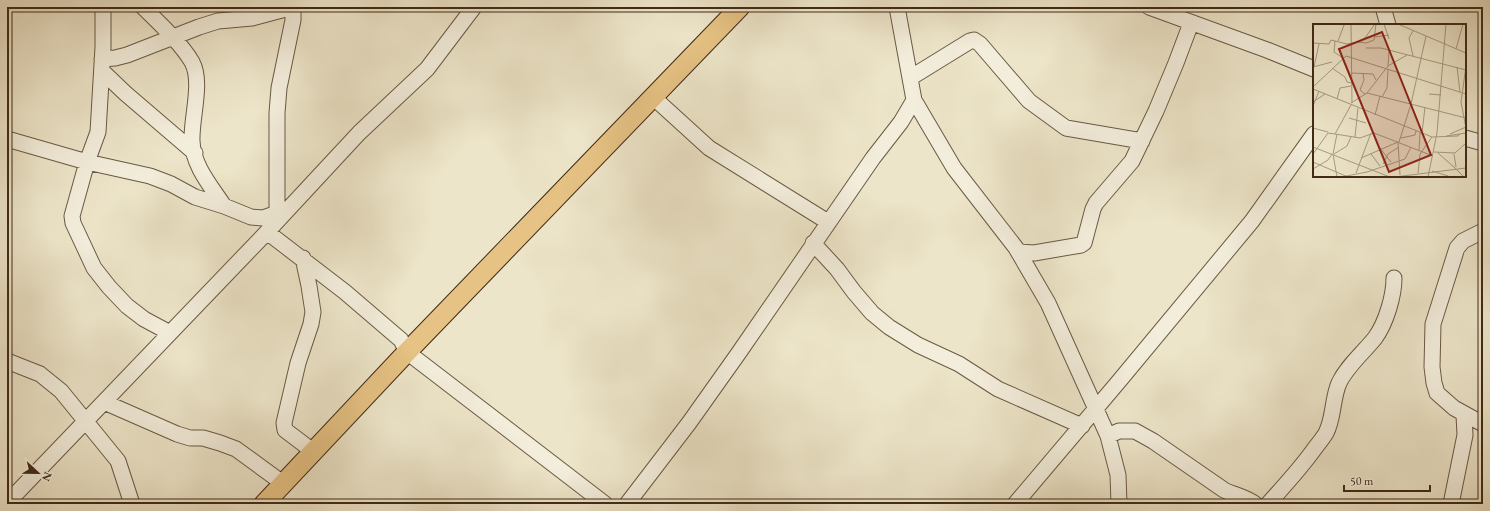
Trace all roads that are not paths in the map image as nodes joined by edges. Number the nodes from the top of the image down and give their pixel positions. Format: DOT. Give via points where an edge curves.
graph roads {
  1 [pos="103,7"];
  2 [pos="143,7"];
  3 [pos="474,7"];
  4 [pos="740,7"];
  5 [pos="897,7"];
  6 [pos="1149,7"];
  7 [pos="1382,7"];
  8 [pos="1191,23"];
  9 [pos="1388,24"];
  10 [pos="173,37"];
  11 [pos="102,65"];
  12 [pos="1313,69"];
  13 [pos="910,78"];
  14 [pos="653,97"];
  15 [pos="914,100"];
  16 [pos="1313,135"];
  17 [pos="7,138"];
  18 [pos="1466,138"];
  19 [pos="1142,141"];
  20 [pos="1483,143"];
  21 [pos="195,153"];
  22 [pos="88,162"];
  23 [pos="224,206"];
  24 [pos="274,222"];
  25 [pos="828,222"];
  26 [pos="1483,231"];
  27 [pos="813,243"];
  28 [pos="1019,252"];
  29 [pos="303,258"];
  30 [pos="1394,278"];
  31 [pos="170,333"];
  32 [pos="407,352"];
  33 [pos="7,361"];
  34 [pos="104,402"];
  35 [pos="1095,410"];
  36 [pos="1464,415"];
  37 [pos="86,420"];
  38 [pos="1483,424"];
  39 [pos="1082,426"];
  40 [pos="1108,436"];
  41 [pos="314,452"];
  42 [pos="284,484"];
  43 [pos="7,503"];
  44 [pos="266,503"];
  45 [pos="132,504"];
  46 [pos="604,504"];
  47 [pos="627,504"];
  48 [pos="1015,504"];
  49 [pos="1119,504"];
  50 [pos="1255,504"];
  51 [pos="1268,504"];
  52 [pos="1451,504"];
  1 -- 11 [label="street"];
  2 -- 10 [label="street"];
  3 -- 24 [label="street" via="427,69 359,133"];
  4 -- 14 [label="main road"];
  5 -- 13 [label="street"];
  6 -- 8 [label="street"];
  7 -- 9 [label="street"];
  8 -- 12 [label="street"];
  8 -- 19 [label="street"];
  10 -- 11 [label="street"];
  10 -- 21 [label="street" via="196,71 192,142"];
  10 -- 24 [label="street" via="218,21 252,18 293,7 279,88"];
  11 -- 21 [label="street" via="124,93"];
  11 -- 22 [label="street" via="98,132"];
  13 -- 15 [label="street"];
  13 -- 19 [label="street" via="974,40 1029,101 1066,128"];
  14 -- 25 [label="street" via="709,148"];
  14 -- 32 [label="main road"];
  15 -- 25 [label="street" via="901,122"];
  15 -- 28 [label="street" via="954,168"];
  16 -- 35 [label="street" via="1252,221"];
  17 -- 22 [label="street"];
  18 -- 20 [label="street"];
  19 -- 28 [label="street" via="1132,161 1096,203 1084,243 1034,253"];
  21 -- 23 [label="street" via="198,166"];
  22 -- 23 [label="street" via="150,176 195,197"];
  22 -- 31 [label="street" via="72,216 72,223 80,240 94,268 113,292 144,319"];
  23 -- 24 [label="street" via="251,218 263,218"];
  24 -- 29 [label="street"];
  24 -- 31 [label="street"];
  25 -- 27 [label="street"];
  26 -- 36 [label="street" via="1463,241 1457,248 1433,324 1432,367 1437,393"];
  27 -- 39 [label="street" via="872,313 889,327 918,345 959,364 998,389"];
  27 -- 47 [label="street" via="689,423"];
  28 -- 35 [label="street" via="1048,304"];
  29 -- 32 [label="street" via="401,340"];
  29 -- 41 [label="street" via="313,312 312,324 298,363 284,423 286,430"];
  30 -- 51 [label="street" via="1390,303 1376,337 1339,383 1326,433"];
  31 -- 34 [label="street"];
  32 -- 41 [label="main road"];
  32 -- 46 [label="street"];
  33 -- 37 [label="street" via="40,374 61,391"];
  34 -- 37 [label="street"];
  34 -- 42 [label="street" via="177,434 203,438 236,449"];
  35 -- 39 [label="street"];
  35 -- 40 [label="street"];
  36 -- 38 [label="street"];
  36 -- 52 [label="street" via="1465,435"];
  37 -- 43 [label="street"];
  37 -- 45 [label="street" via="118,462"];
  39 -- 48 [label="street"];
  40 -- 49 [label="street" via="1118,475"];
  40 -- 50 [label="street" via="1119,431 1135,431 1153,440 1224,490"];
  41 -- 42 [label="main road"];
  42 -- 44 [label="main road"];
}
